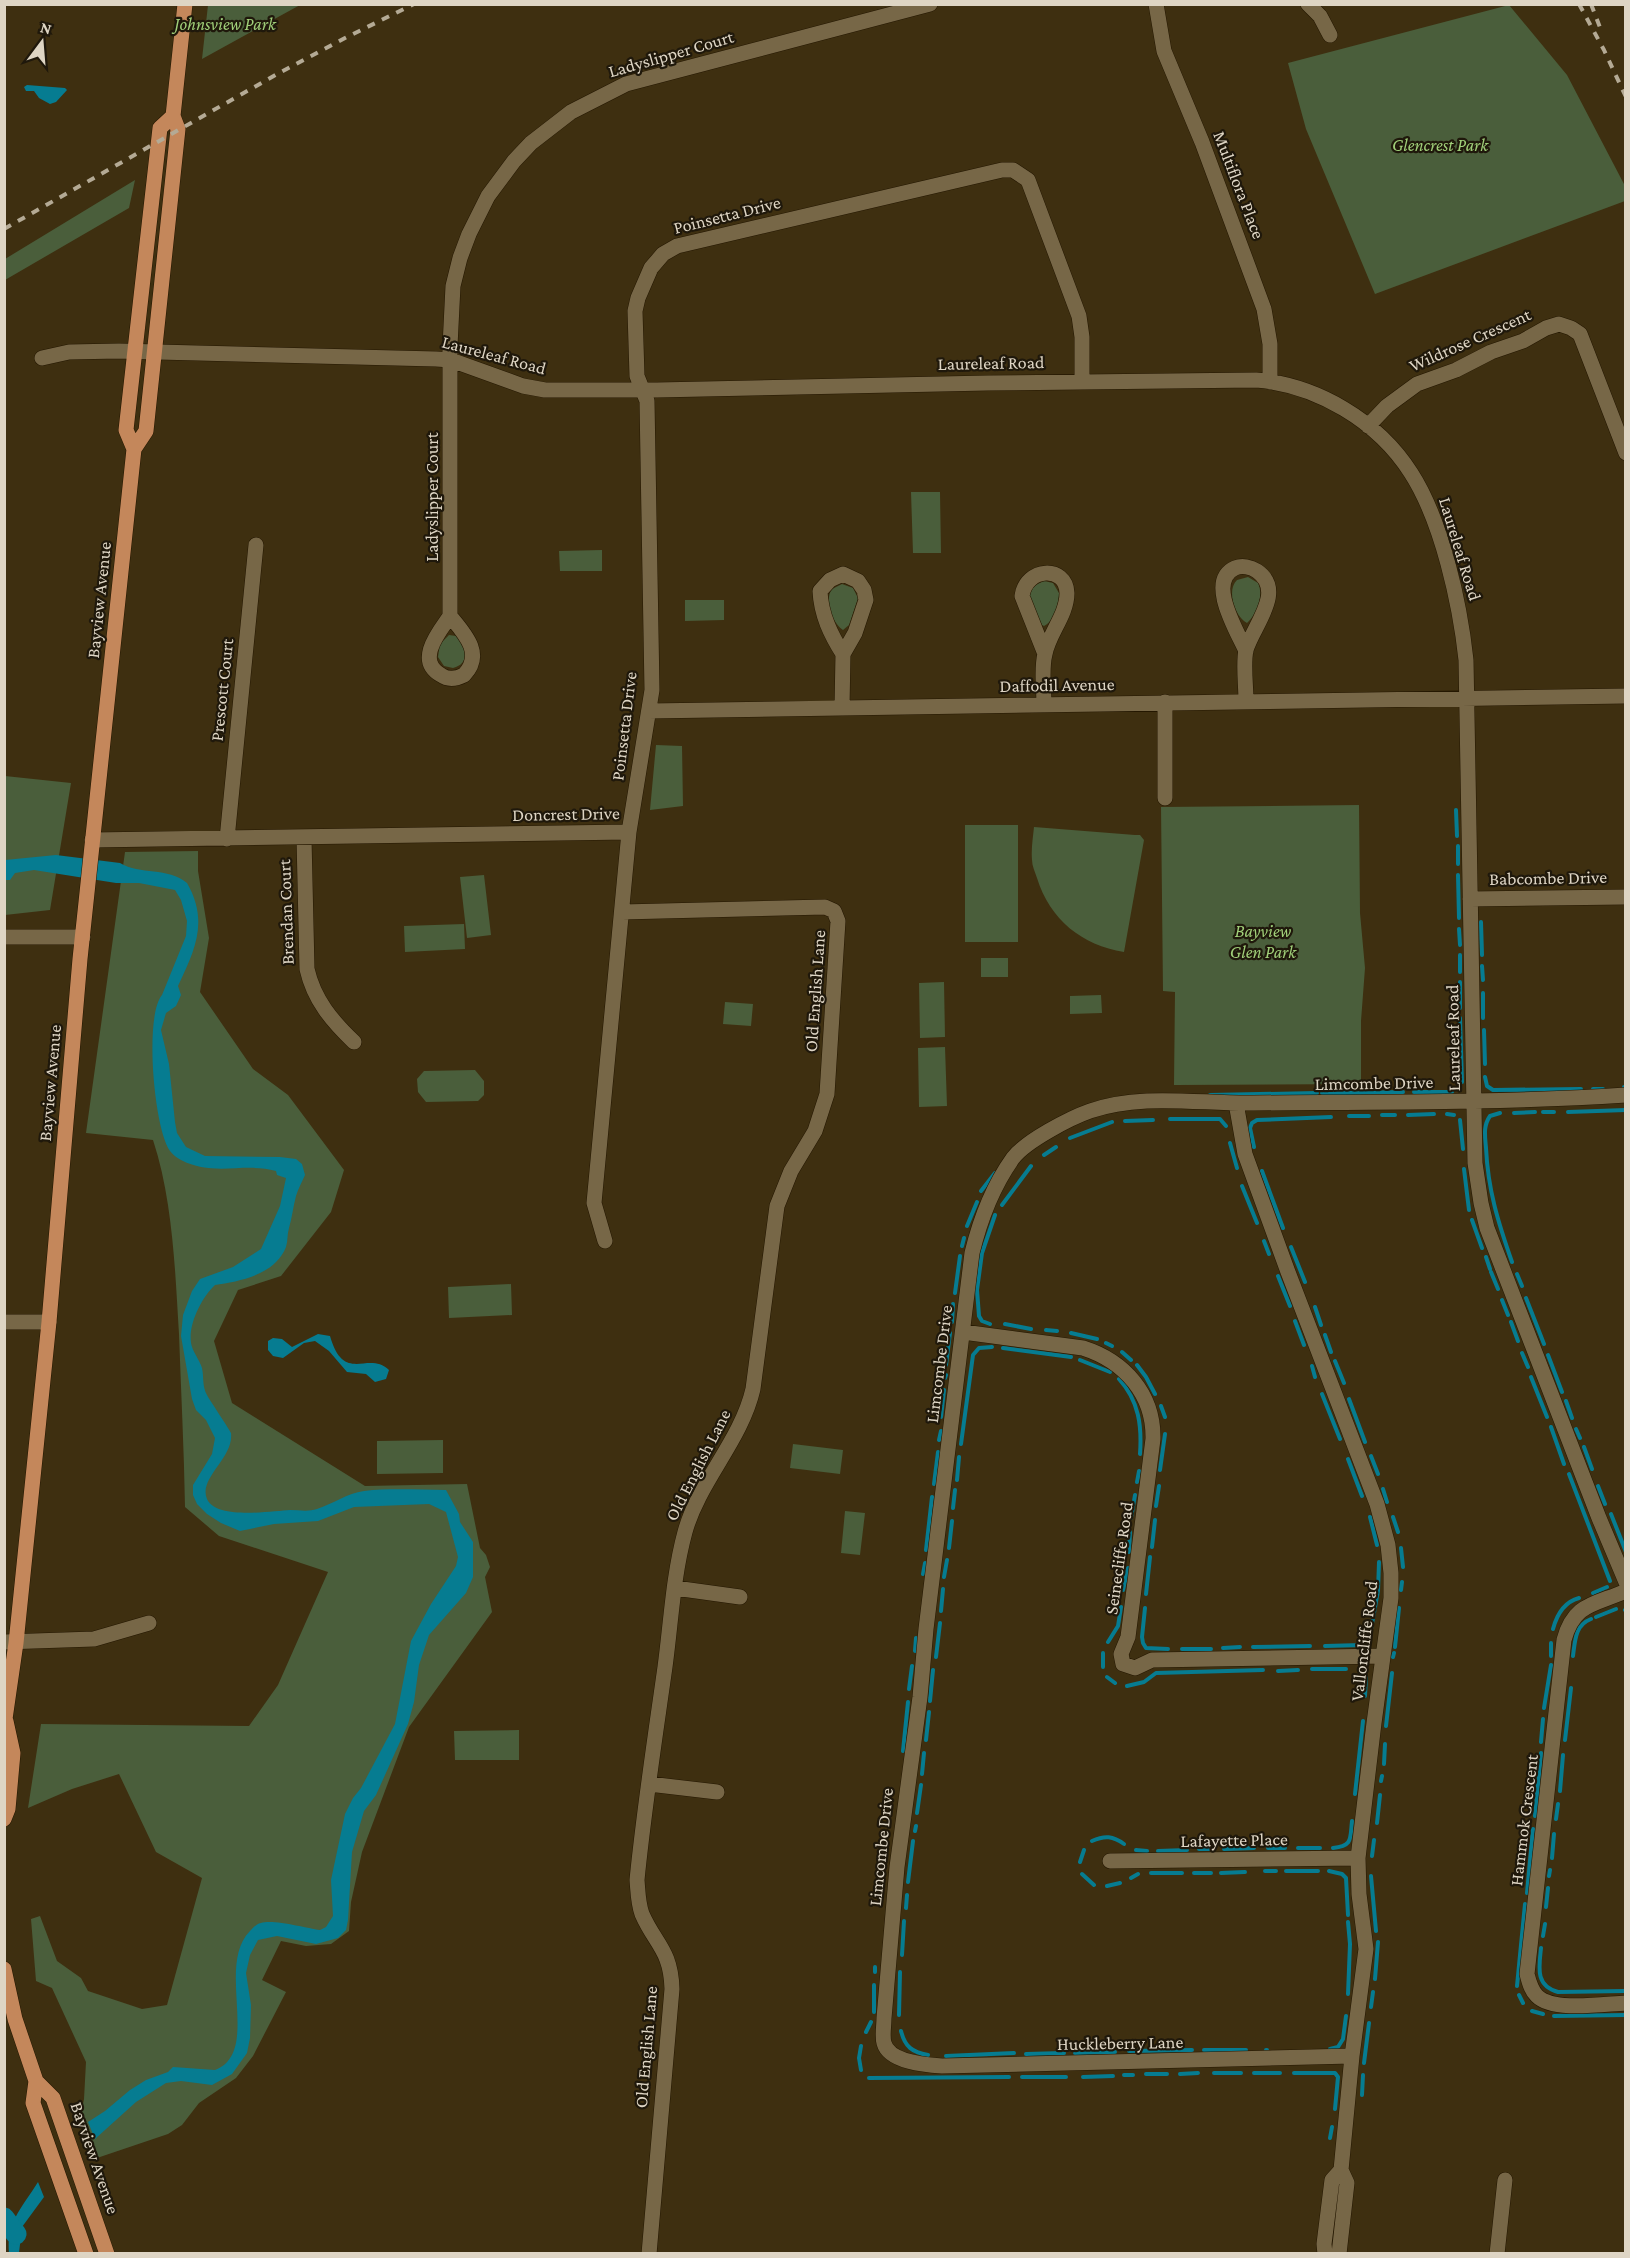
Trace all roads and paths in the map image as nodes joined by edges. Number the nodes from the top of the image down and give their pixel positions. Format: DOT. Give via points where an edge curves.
graph roads {
  1 [pos="185,4"];
  2 [pos="930,4"];
  3 [pos="1156,4"];
  4 [pos="1308,4"];
  5 [pos="1330,35"];
  6 [pos="173,116"];
  7 [pos="135,352"];
  8 [pos="155,352"];
  9 [pos="42,358"];
  10 [pos="450,360"];
  11 [pos="1082,381"];
  12 [pos="1270,382"];
  13 [pos="643,390"];
  14 [pos="1368,426"];
  15 [pos="134,450"];
  16 [pos="1626,453"];
  17 [pos="256,545"];
  18 [pos="450,616"];
  19 [pos="1246,651"];
  20 [pos="843,654"];
  21 [pos="1045,654"];
  22 [pos="1626,696"];
  23 [pos="1466,698"];
  24 [pos="1245,701"];
  25 [pos="1165,702"];
  26 [pos="1044,705"];
  27 [pos="842,708"];
  28 [pos="649,711"];
  29 [pos="1165,798"];
  30 [pos="629,832"];
  31 [pos="304,838"];
  32 [pos="226,839"];
  33 [pos="92,845"];
  34 [pos="1626,897"];
  35 [pos="1470,899"];
  36 [pos="622,912"];
  37 [pos="4,937"];
  38 [pos="83,937"];
  39 [pos="354,1042"];
  40 [pos="1626,1095"];
  41 [pos="1474,1101"];
  42 [pos="1236,1103"];
  43 [pos="605,1241"];
  44 [pos="4,1322"];
  45 [pos="49,1322"];
  46 [pos="963,1332"];
  47 [pos="1626,1582"];
  48 [pos="675,1588"];
  49 [pos="1626,1591"];
  50 [pos="740,1597"];
  51 [pos="149,1623"];
  52 [pos="10,1642"];
  53 [pos="1383,1656"];
  54 [pos="5,1724"];
  55 [pos="649,1784"];
  56 [pos="717,1792"];
  57 [pos="4,1820"];
  58 [pos="1358,1858"];
  59 [pos="1110,1861"];
  60 [pos="4,1969"];
  61 [pos="1626,2003"];
  62 [pos="892,2053"];
  63 [pos="1352,2056"];
  64 [pos="36,2080"];
  65 [pos="1341,2170"];
  66 [pos="1505,2180"];
  67 [pos="76,2224"];
  68 [pos="108,2252"];
  69 [pos="75,2253"];
  70 [pos="86,2253"];
  71 [pos="649,2253"];
  72 [pos="1325,2253"];
  73 [pos="1339,2253"];
  74 [pos="1497,2253"];
  1 -- 6 [label="main road, Bayview Avenue"];
  2 -- 10 [label="street, Ladyslipper Court" via="626,84 570,112 513,161 488,196 469,234 453,286"];
  3 -- 12 [label="street, Multiflora Place" via="1164,51 1264,309 1270,344"];
  4 -- 5 [label="street"];
  6 -- 7 [label="main road, Bayview Avenue" via="160,128"];
  6 -- 8 [label="main road, Bayview Avenue" via="178,129"];
  7 -- 8 [label="street, Laureleaf Road"];
  7 -- 9 [label="street, Laureleaf Road" via="69,352"];
  7 -- 15 [label="main road, Bayview Avenue" via="126,430"];
  8 -- 10 [label="street, Laureleaf Road"];
  8 -- 15 [label="main road, Bayview Avenue" via="146,431"];
  10 -- 13 [label="street, Laureleaf Road" via="534,388"];
  10 -- 18 [label="street, Ladyslipper Court"];
  11 -- 12 [label="street, Laureleaf Road"];
  11 -- 13 [label="street, Laureleaf Road"];
  11 -- 13 [label="street, Poinsetta Drive" via="1079,316 1028,180 1007,169 669,250 651,267 635,311 637,376"];
  12 -- 14 [label="street, Laureleaf Road" via="1325,399"];
  13 -- 28 [label="street, Poinsetta Drive" via="647,401 652,679"];
  14 -- 16 [label="street, Wildrose Crescent" via="1417,384 1559,324 1580,334"];
  14 -- 23 [label="street, Laureleaf Road" via="1412,473 1434,522 1461,619"];
  15 -- 33 [label="main road, Bayview Avenue"];
  17 -- 32 [label="street, Prescott Court"];
  19 -- 19 [label="street" via="1269,596 1263,576 1254,568 1245,567 1230,572 1222,586 1223,598"];
  19 -- 24 [label="street"];
  20 -- 20 [label="street" via="866,600 858,581 843,574 820,591 820,605"];
  20 -- 27 [label="street"];
  21 -- 21 [label="street" via="1065,605 1066,592 1059,577 1048,573 1028,580 1022,596"];
  21 -- 26 [label="street"];
  22 -- 23 [label="street"];
  23 -- 24 [label="street, Daffodil Avenue"];
  23 -- 35 [label="street, Laureleaf Road"];
  24 -- 25 [label="street, Daffodil Avenue"];
  25 -- 26 [label="street, Daffodil Avenue"];
  25 -- 29 [label="street"];
  26 -- 27 [label="street, Daffodil Avenue"];
  27 -- 28 [label="street, Daffodil Avenue"];
  28 -- 30 [label="street, Poinsetta Drive"];
  30 -- 31 [label="street, Doncrest Drive"];
  30 -- 36 [label="street, Doncrest Drive"];
  31 -- 32 [label="street, Doncrest Drive"];
  31 -- 39 [label="street, Brendan Court" via="310,983 316,998"];
  32 -- 33 [label="street, Doncrest Drive"];
  33 -- 38 [label="main road, Bayview Avenue"];
  34 -- 35 [label="street, Babcombe Drive"];
  35 -- 41 [label="street, Laureleaf Road"];
  36 -- 43 [label="street, Doncrest Drive" via="594,1203"];
  36 -- 48 [label="street, Old English Lane" via="825,907 834,911 838,921 824,1106 816,1131 791,1172 777,1206 749,1407 691,1514"];
  37 -- 38 [label="street"];
  38 -- 45 [label="main road, Bayview Avenue"];
  40 -- 41 [label="street"];
  41 -- 42 [label="street, Limcombe Drive"];
  41 -- 47 [label="street, Laureleaf Road" via="1475,1162 1487,1227"];
  42 -- 46 [label="street, Limcombe Drive" via="1160,1101 1108,1106 1040,1136 1014,1156 979,1223"];
  42 -- 53 [label="street, Valloncliffe Road" via="1245,1154 1377,1504 1388,1545 1391,1598"];
  44 -- 45 [label="street"];
  45 -- 52 [label="main road, Bayview Avenue"];
  46 -- 53 [label="street, Seinecliffe Road" via="1100,1353 1125,1370 1144,1399 1153,1439 1128,1638 1121,1654 1123,1664 1135,1668 1152,1660"];
  46 -- 62 [label="street, Limcombe Drive" via="897,1867 884,2018 884,2043"];
  48 -- 50 [label="street"];
  48 -- 55 [label="street, Old English Lane"];
  49 -- 61 [label="street, Hammok Crescent" via="1574,1615 1564,1640 1527,1974 1532,1989 1546,2003"];
  51 -- 52 [label="street" via="94,1639"];
  52 -- 54 [label="main road, Bayview Avenue"];
  53 -- 58 [label="street, Valloncliffe Road"];
  54 -- 57 [label="main road, Bayview Avenue" via="13,1753"];
  55 -- 56 [label="street"];
  55 -- 71 [label="street, Old English Lane" via="637,1880 639,1900 643,1916 666,1954 672,1989"];
  58 -- 59 [label="street, Lafayette Place"];
  58 -- 63 [label="street, Valloncliffe Road" via="1366,1949"];
  60 -- 64 [label="main road, Bayview Avenue" via="15,2019"];
  62 -- 63 [label="street, Huckleberry Lane" via="913,2062 954,2066"];
  63 -- 65 [label="street, Valloncliffe Road"];
  64 -- 67 [label="main road, Bayview Avenue" via="33,2103"];
  64 -- 68 [label="main road, Bayview Avenue" via="53,2098"];
  65 -- 72 [label="street, Valloncliffe Road" via="1332,2180"];
  65 -- 73 [label="street, Valloncliffe Road" via="1347,2183"];
  66 -- 74 [label="street"];
  67 -- 69 [label="main road"];
  67 -- 70 [label="main road, Bayview Avenue"];
}
